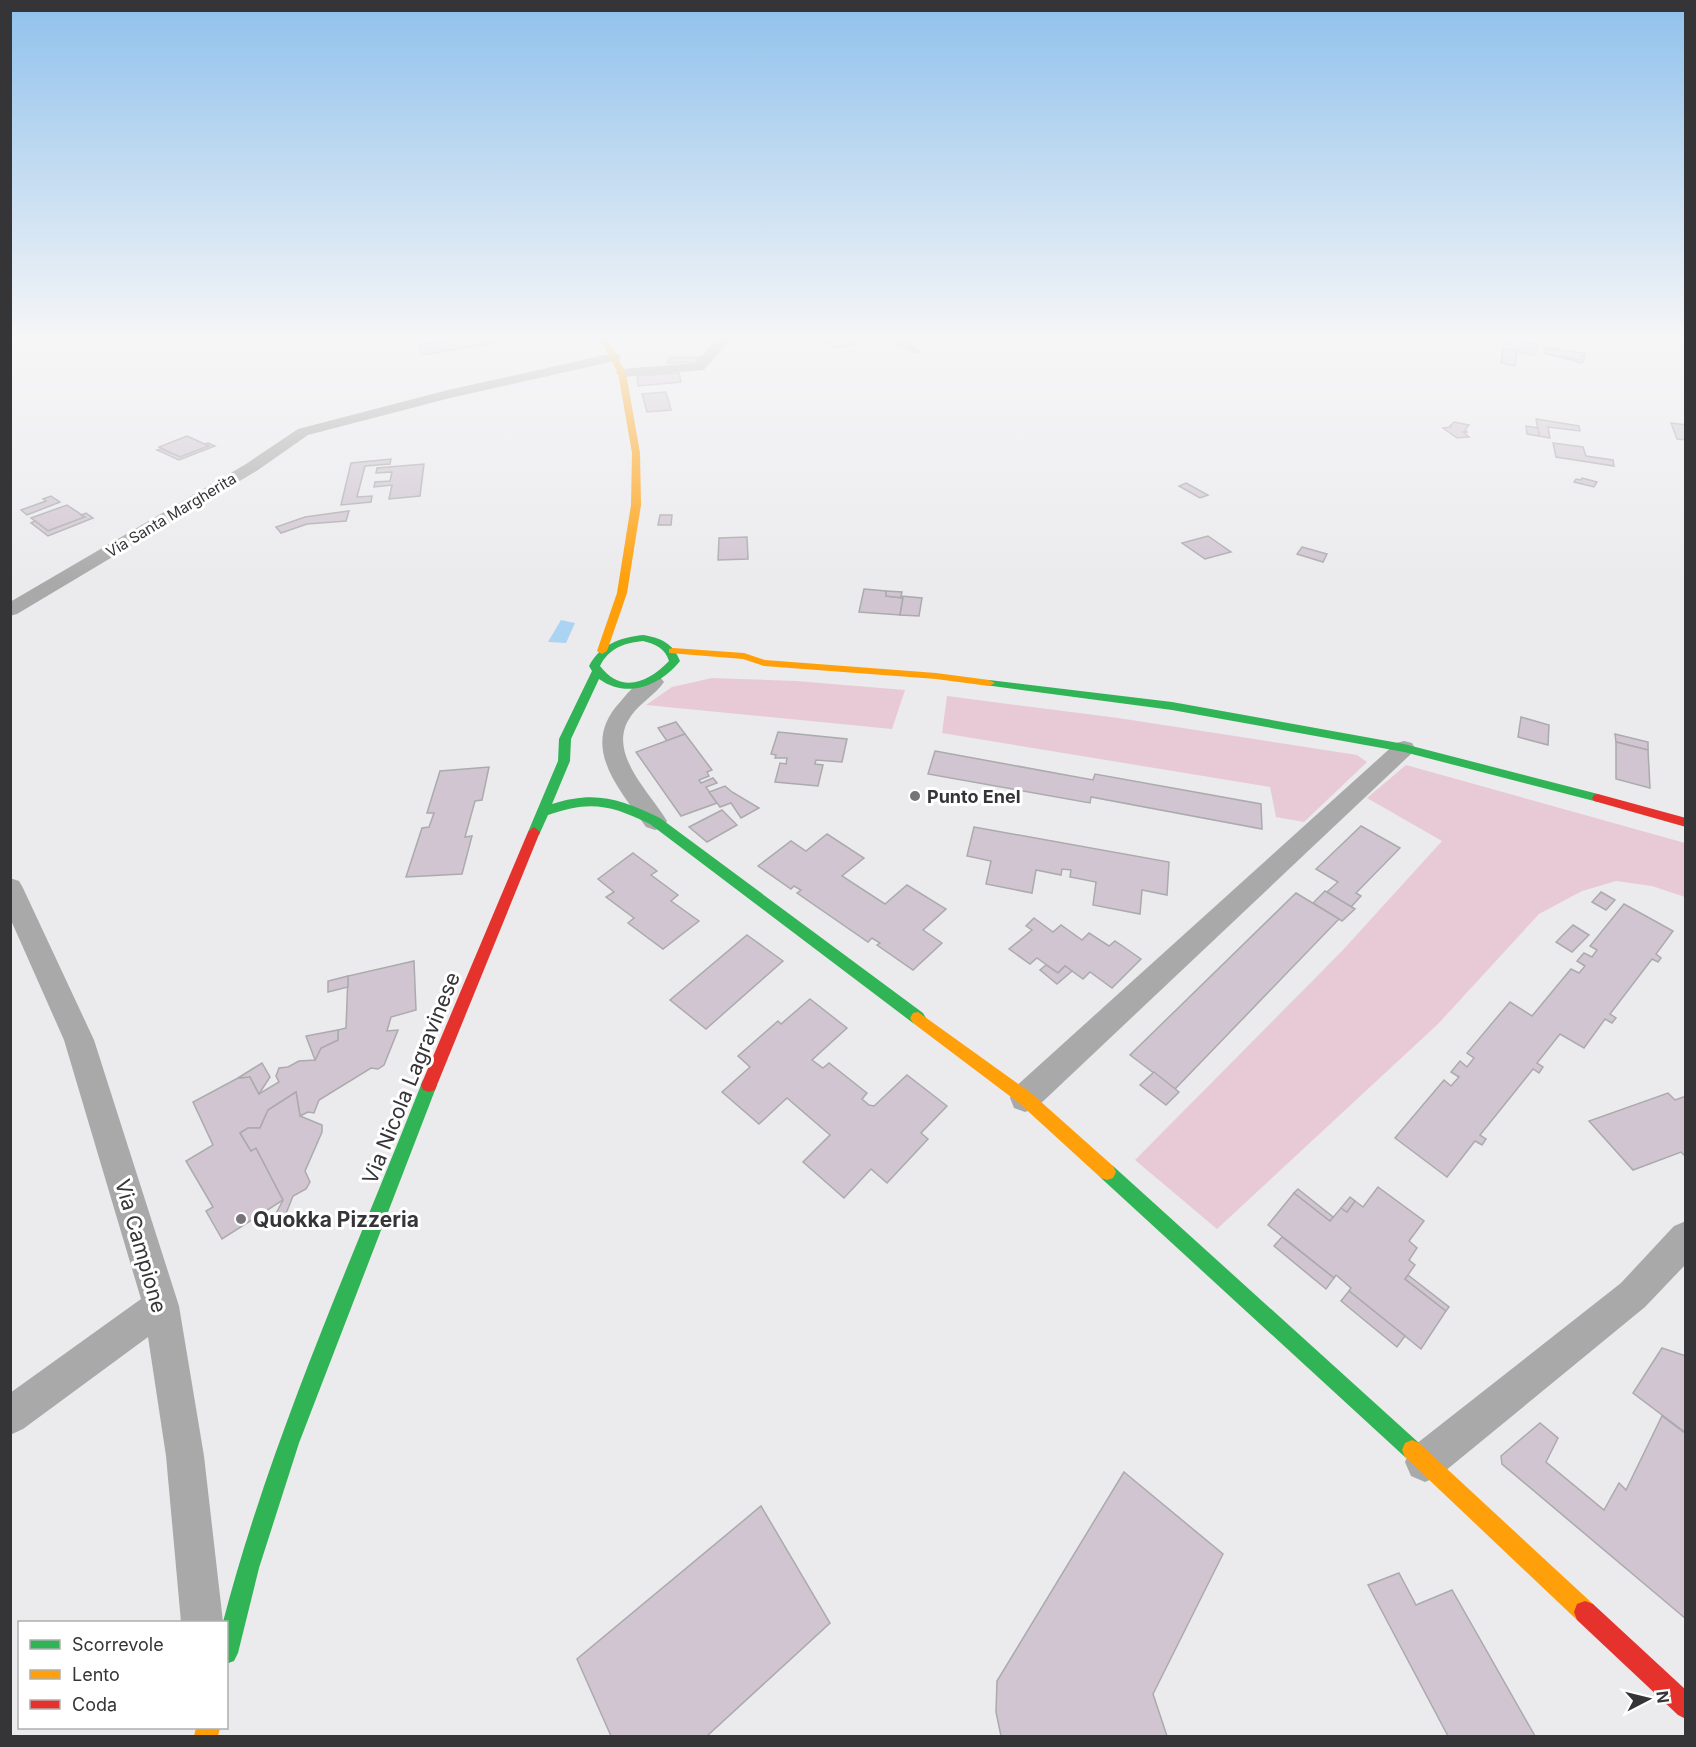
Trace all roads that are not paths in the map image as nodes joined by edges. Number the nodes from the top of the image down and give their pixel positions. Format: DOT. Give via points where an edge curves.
graph roads {
  1 [pos="354,419"];
  2 [pos="630,419"];
  3 [pos="622,593"];
  4 [pos="10,610"];
  5 [pos="630,611"];
  6 [pos="602,651"];
  7 [pos="672,651"];
  8 [pos="764,663"];
  9 [pos="727,669"];
  10 [pos="596,674"];
  11 [pos="668,675"];
  12 [pos="576,747"];
  13 [pos="1404,748"];
  14 [pos="564,761"];
  15 [pos="543,812"];
  16 [pos="655,821"];
  17 [pos="1686,823"];
  18 [pos="10,888"];
  19 [pos="1025,1098"];
  20 [pos="1686,1238"];
  21 [pos="161,1306"];
  22 [pos="10,1416"];
  23 [pos="1425,1462"];
  24 [pos="202,1621"];
  25 [pos="228,1645"];
  26 [pos="1686,1707"];
  1 -- 4 [label="street, Via Santa Margherita" via="303,432 252,467"];
  2 -- 3 [label="street" via="636,453 636,505"];
  3 -- 5 [label="street"];
  3 -- 6 [label="street"];
  6 -- 7 [label="street" via="641,633"];
  6 -- 10 [label="street" via="596,658"];
  7 -- 8 [label="street" via="744,656"];
  7 -- 11 [label="street" via="675,661"];
  8 -- 9 [label="street"];
  8 -- 13 [label="street" via="936,676 1172,706"];
  10 -- 11 [label="street" via="613,690"];
  10 -- 14 [label="street, Via Nicola Lagravinese" via="565,738"];
  11 -- 16 [label="street" via="616,721 612,734 614,757"];
  12 -- 14 [label="street, Via Nicola Lagravinese"];
  13 -- 17 [label="street"];
  13 -- 19 [label="street"];
  14 -- 15 [label="street, Via Nicola Lagravinese"];
  15 -- 16 [label="street" via="582,798 605,799"];
  15 -- 25 [label="street, Via Nicola Lagravinese" via="444,1047 289,1443 248,1568"];
  16 -- 19 [label="street"];
  18 -- 21 [label="street, Via Campione" via="79,1040"];
  19 -- 23 [label="street"];
  20 -- 23 [label="street" via="1633,1295"];
  21 -- 22 [label="street"];
  21 -- 24 [label="street, Via Campione" via="185,1456"];
  23 -- 26 [label="street"];
}
